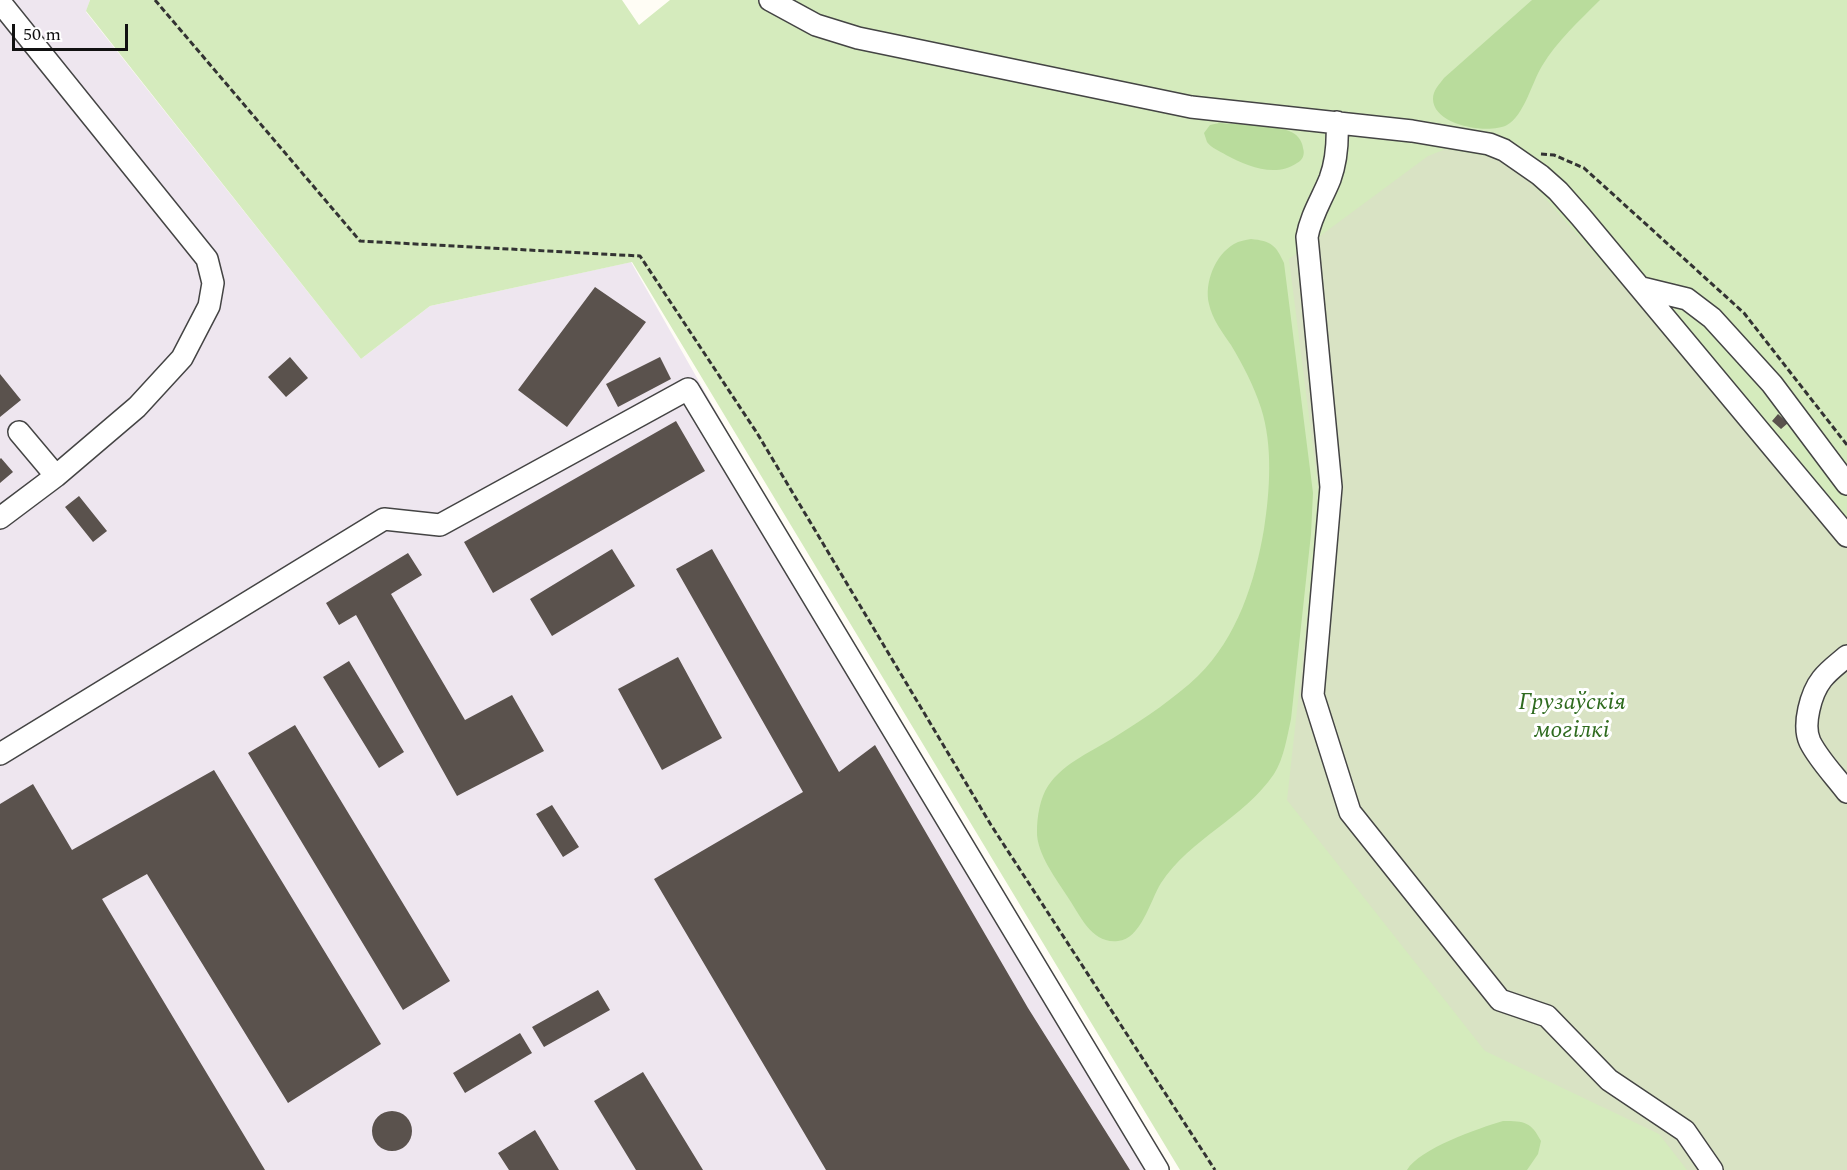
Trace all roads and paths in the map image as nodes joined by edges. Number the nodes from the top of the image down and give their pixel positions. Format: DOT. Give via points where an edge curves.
graph roads {
  1 [pos="155,0"];
  2 [pos="770,0"];
  3 [pos="0,2"];
  4 [pos="1337,122"];
  5 [pos="1534,153"];
  6 [pos="360,241"];
  7 [pos="1642,288"];
  8 [pos="19,432"];
  9 [pos="1847,445"];
  10 [pos="56,476"];
  11 [pos="1847,484"];
  12 [pos="0,518"];
  13 [pos="1847,536"];
  14 [pos="1847,656"];
  15 [pos="0,754"];
  16 [pos="1847,792"];
  17 [pos="1158,1170"];
  18 [pos="1712,1170"];
  1 -- 6 [label="path"];
  2 -- 4 [label="street" via="816,25 858,38 1191,107"];
  3 -- 10 [label="street" via="207,259 213,283 209,306 182,358 137,407"];
  4 -- 7 [label="street" via="1450,136 1504,150 1558,191"];
  4 -- 18 [label="street" via="1338,153 1307,237 1331,487 1313,695 1350,812 1500,1000 1547,1016 1609,1080 1685,1131"];
  5 -- 9 [label="path" via="1554,155 1584,168 1744,313"];
  7 -- 11 [label="street" via="1687,299 1712,318 1772,384"];
  7 -- 13 [label="street"];
  8 -- 10 [label="street"];
  10 -- 12 [label="street"];
  14 -- 16 [label="street" via="1822,679 1812,702 1808,728 1817,753"];
  15 -- 17 [label="street" via="384,519 440,525 688,388"];
}
